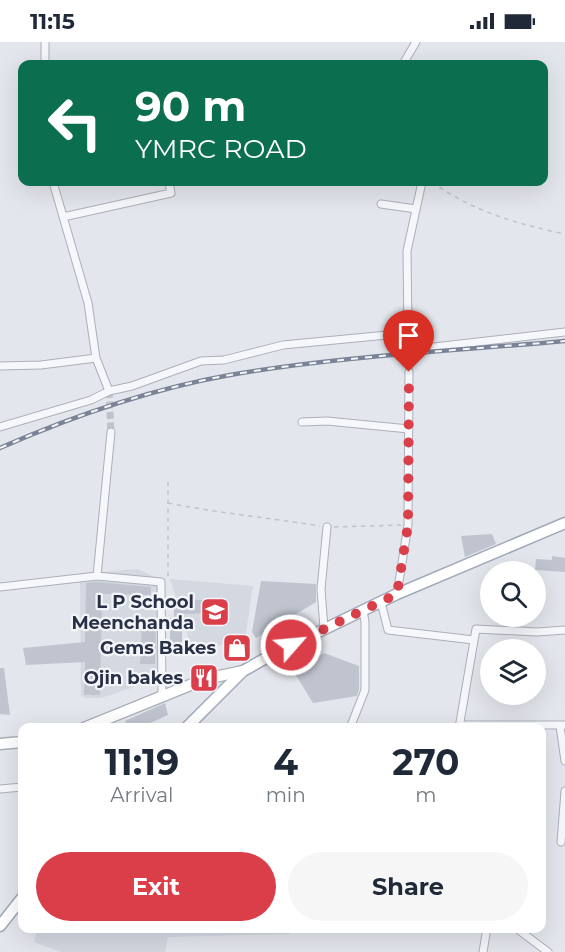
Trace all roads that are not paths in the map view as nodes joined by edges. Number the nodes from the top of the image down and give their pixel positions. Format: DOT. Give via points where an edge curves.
graph roads {
  1 [pos="45,42"];
  2 [pos="416,42"];
  3 [pos="45,60"];
  4 [pos="406,60"];
  5 [pos="54,186"];
  6 [pos="170,186"];
  7 [pos="421,186"];
  8 [pos="381,204"];
  9 [pos="416,209"];
  10 [pos="63,217"];
  11 [pos="565,332"];
  12 [pos="408,350"];
  13 [pos="96,358"];
  14 [pos="0,366"];
  15 [pos="409,372"];
  16 [pos="109,391"];
  17 [pos="302,422"];
  18 [pos="0,427"];
  19 [pos="408,429"];
  20 [pos="111,432"];
  21 [pos="565,524"];
  22 [pos="327,527"];
  23 [pos="98,576"];
  24 [pos="0,587"];
  25 [pos="397,594"];
  26 [pos="381,602"];
  27 [pos="363,610"];
  28 [pos="324,628"];
  29 [pos="565,630"];
  30 [pos="474,639"];
  31 [pos="243,671"];
  32 [pos="162,696"];
  33 [pos="96,723"];
  34 [pos="191,723"];
  35 [pos="352,723"];
  36 [pos="460,723"];
  37 [pos="546,725"];
  38 [pos="562,725"];
  39 [pos="18,742"];
  40 [pos="0,744"];
  41 [pos="565,761"];
  42 [pos="18,787"];
  43 [pos="0,789"];
  44 [pos="565,791"];
  45 [pos="561,842"];
  46 [pos="18,903"];
  47 [pos="0,926"];
  48 [pos="486,933"];
  49 [pos="523,933"];
  50 [pos="483,952"];
  51 [pos="548,952"];
  1 -- 3 [label="street"];
  2 -- 4 [label="street"];
  5 -- 10 [label="street"];
  6 -- 10 [label="street" via="171,194"];
  7 -- 9 [label="street"];
  8 -- 9 [label="street"];
  9 -- 16 [label="street" via="407,251 408,333 284,345 224,360 201,361"];
  10 -- 13 [label="street" via="88,303"];
  11 -- 12 [label="street"];
  13 -- 14 [label="street"];
  13 -- 16 [label="street"];
  15 -- 19 [label="street"];
  16 -- 18 [label="street"];
  17 -- 19 [label="street"];
  19 -- 25 [label="street" via="408,525"];
  20 -- 23 [label="street"];
  21 -- 25 [label="main road"];
  22 -- 28 [label="street" via="321,590"];
  23 -- 24 [label="street"];
  23 -- 32 [label="street" via="161,582"];
  25 -- 26 [label="main road"];
  26 -- 27 [label="main road"];
  26 -- 30 [label="street" via="388,630"];
  27 -- 28 [label="main road"];
  27 -- 35 [label="street" via="365,690"];
  28 -- 31 [label="main road"];
  29 -- 30 [label="street" via="476,629"];
  30 -- 36 [label="street"];
  31 -- 32 [label="main road" via="205,679"];
  31 -- 34 [label="main road"];
  32 -- 33 [label="main road"];
  37 -- 38 [label="street"];
  38 -- 41 [label="street"];
  39 -- 40 [label="main road"];
  42 -- 43 [label="street"];
  44 -- 45 [label="street"];
  46 -- 47 [label="main road"];
  48 -- 50 [label="street"];
  49 -- 51 [label="street"];
}
